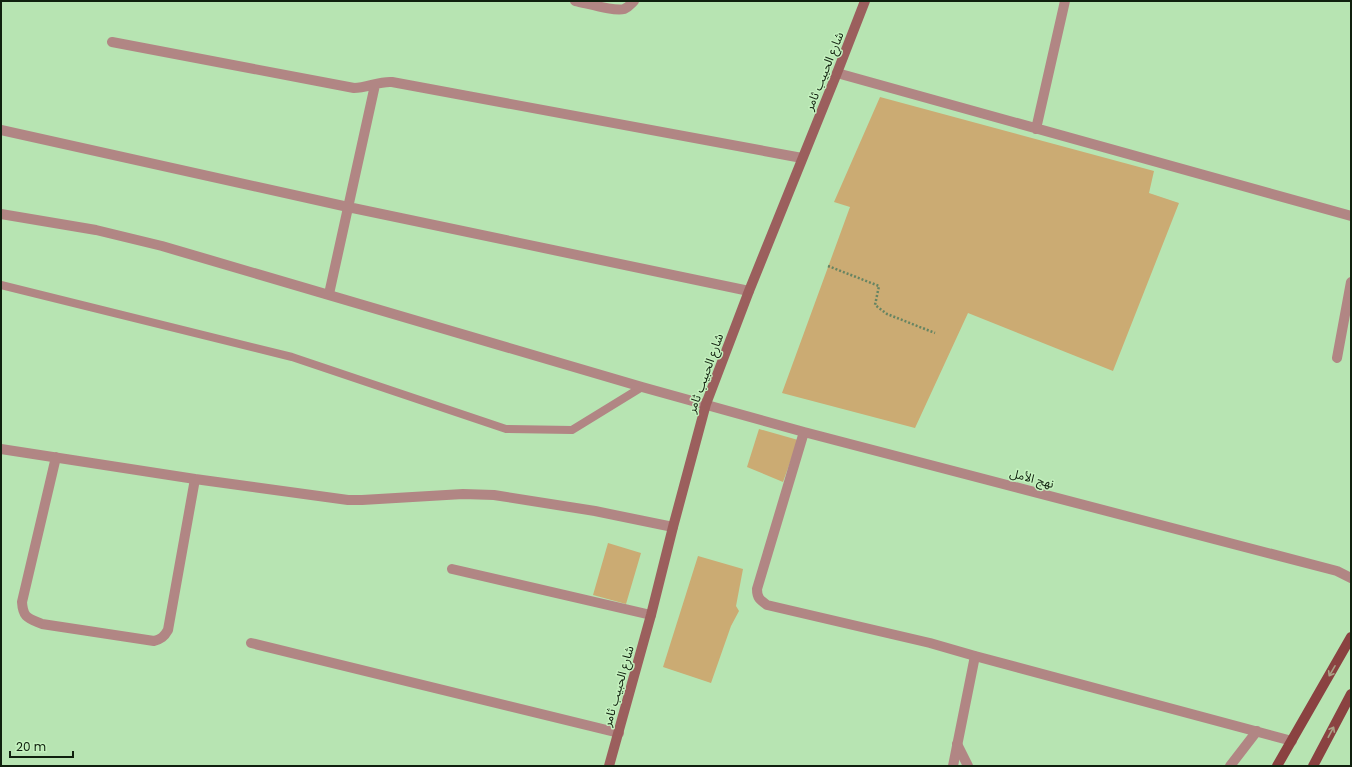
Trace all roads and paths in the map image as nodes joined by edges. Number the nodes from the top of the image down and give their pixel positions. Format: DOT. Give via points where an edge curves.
graph roads {
  1 [pos="575,1"];
  2 [pos="634,1"];
  3 [pos="865,1"];
  4 [pos="1065,1"];
  5 [pos="112,42"];
  6 [pos="837,73"];
  7 [pos="375,85"];
  8 [pos="1036,129"];
  9 [pos="1,130"];
  10 [pos="802,158"];
  11 [pos="348,207"];
  12 [pos="1,214"];
  13 [pos="1351,216"];
  14 [pos="828,266"];
  15 [pos="1351,282"];
  16 [pos="1,285"];
  17 [pos="749,291"];
  18 [pos="329,294"];
  19 [pos="935,333"];
  20 [pos="1337,358"];
  21 [pos="642,387"];
  22 [pos="706,404"];
  23 [pos="804,432"];
  24 [pos="1,449"];
  25 [pos="56,458"];
  26 [pos="195,479"];
  27 [pos="672,527"];
  28 [pos="452,569"];
  29 [pos="1351,578"];
  30 [pos="652,615"];
  31 [pos="1351,637"];
  32 [pos="251,643"];
  33 [pos="975,656"];
  34 [pos="1351,694"];
  35 [pos="1257,731"];
  36 [pos="619,733"];
  37 [pos="1292,741"];
  38 [pos="957,744"];
  39 [pos="609,766"];
  40 [pos="953,766"];
  41 [pos="968,766"];
  42 [pos="1230,766"];
  43 [pos="1277,766"];
  44 [pos="1313,766"];
  1 -- 2 [label="street" via="616,9 624,9"];
  3 -- 6 [label="main road, شارع الحبيب ثامر"];
  4 -- 8 [label="street"];
  5 -- 7 [label="street" via="354,88"];
  6 -- 8 [label="street"];
  6 -- 10 [label="main road, شارع الحبيب ثامر"];
  7 -- 10 [label="street" via="392,82"];
  7 -- 11 [label="street"];
  8 -- 13 [label="street"];
  9 -- 11 [label="street"];
  10 -- 17 [label="main road, شارع الحبيب ثامر"];
  11 -- 17 [label="street"];
  11 -- 18 [label="street"];
  12 -- 18 [label="street, نهج الأمل" via="96,230 162,246"];
  14 -- 19 [label="path" via="879,286 875,305 887,314"];
  15 -- 20 [label="street"];
  16 -- 21 [label="lane" via="292,357 506,429 572,430"];
  17 -- 22 [label="main road, شارع الحبيب ثامر"];
  18 -- 21 [label="street, نهج الأمل"];
  21 -- 22 [label="street, نهج الأمل"];
  22 -- 23 [label="street, نهج الأمل"];
  22 -- 27 [label="main road, شارع الحبيب ثامر"];
  23 -- 29 [label="street, نهج الأمل" via="1337,571"];
  23 -- 33 [label="street" via="757,589 760,601 767,605 930,642"];
  24 -- 25 [label="street"];
  25 -- 26 [label="street"];
  25 -- 26 [label="street" via="22,602 23,613 29,619 42,624 154,641 160,640 168,630"];
  26 -- 27 [label="street" via="348,500 494,495 595,511"];
  27 -- 30 [label="main road, شارع الحبيب ثامر"];
  28 -- 30 [label="street"];
  30 -- 36 [label="main road, شارع الحبيب ثامر"];
  31 -- 37 [label="main road, one-way"];
  32 -- 36 [label="street"];
  33 -- 35 [label="street"];
  33 -- 38 [label="street"];
  44 -- 34 [label="main road, one-way"];
  35 -- 37 [label="street"];
  35 -- 42 [label="street"];
  36 -- 39 [label="main road, شارع الحبيب ثامر"];
  37 -- 43 [label="main road"];
  38 -- 40 [label="street"];
  38 -- 41 [label="street"];
}
